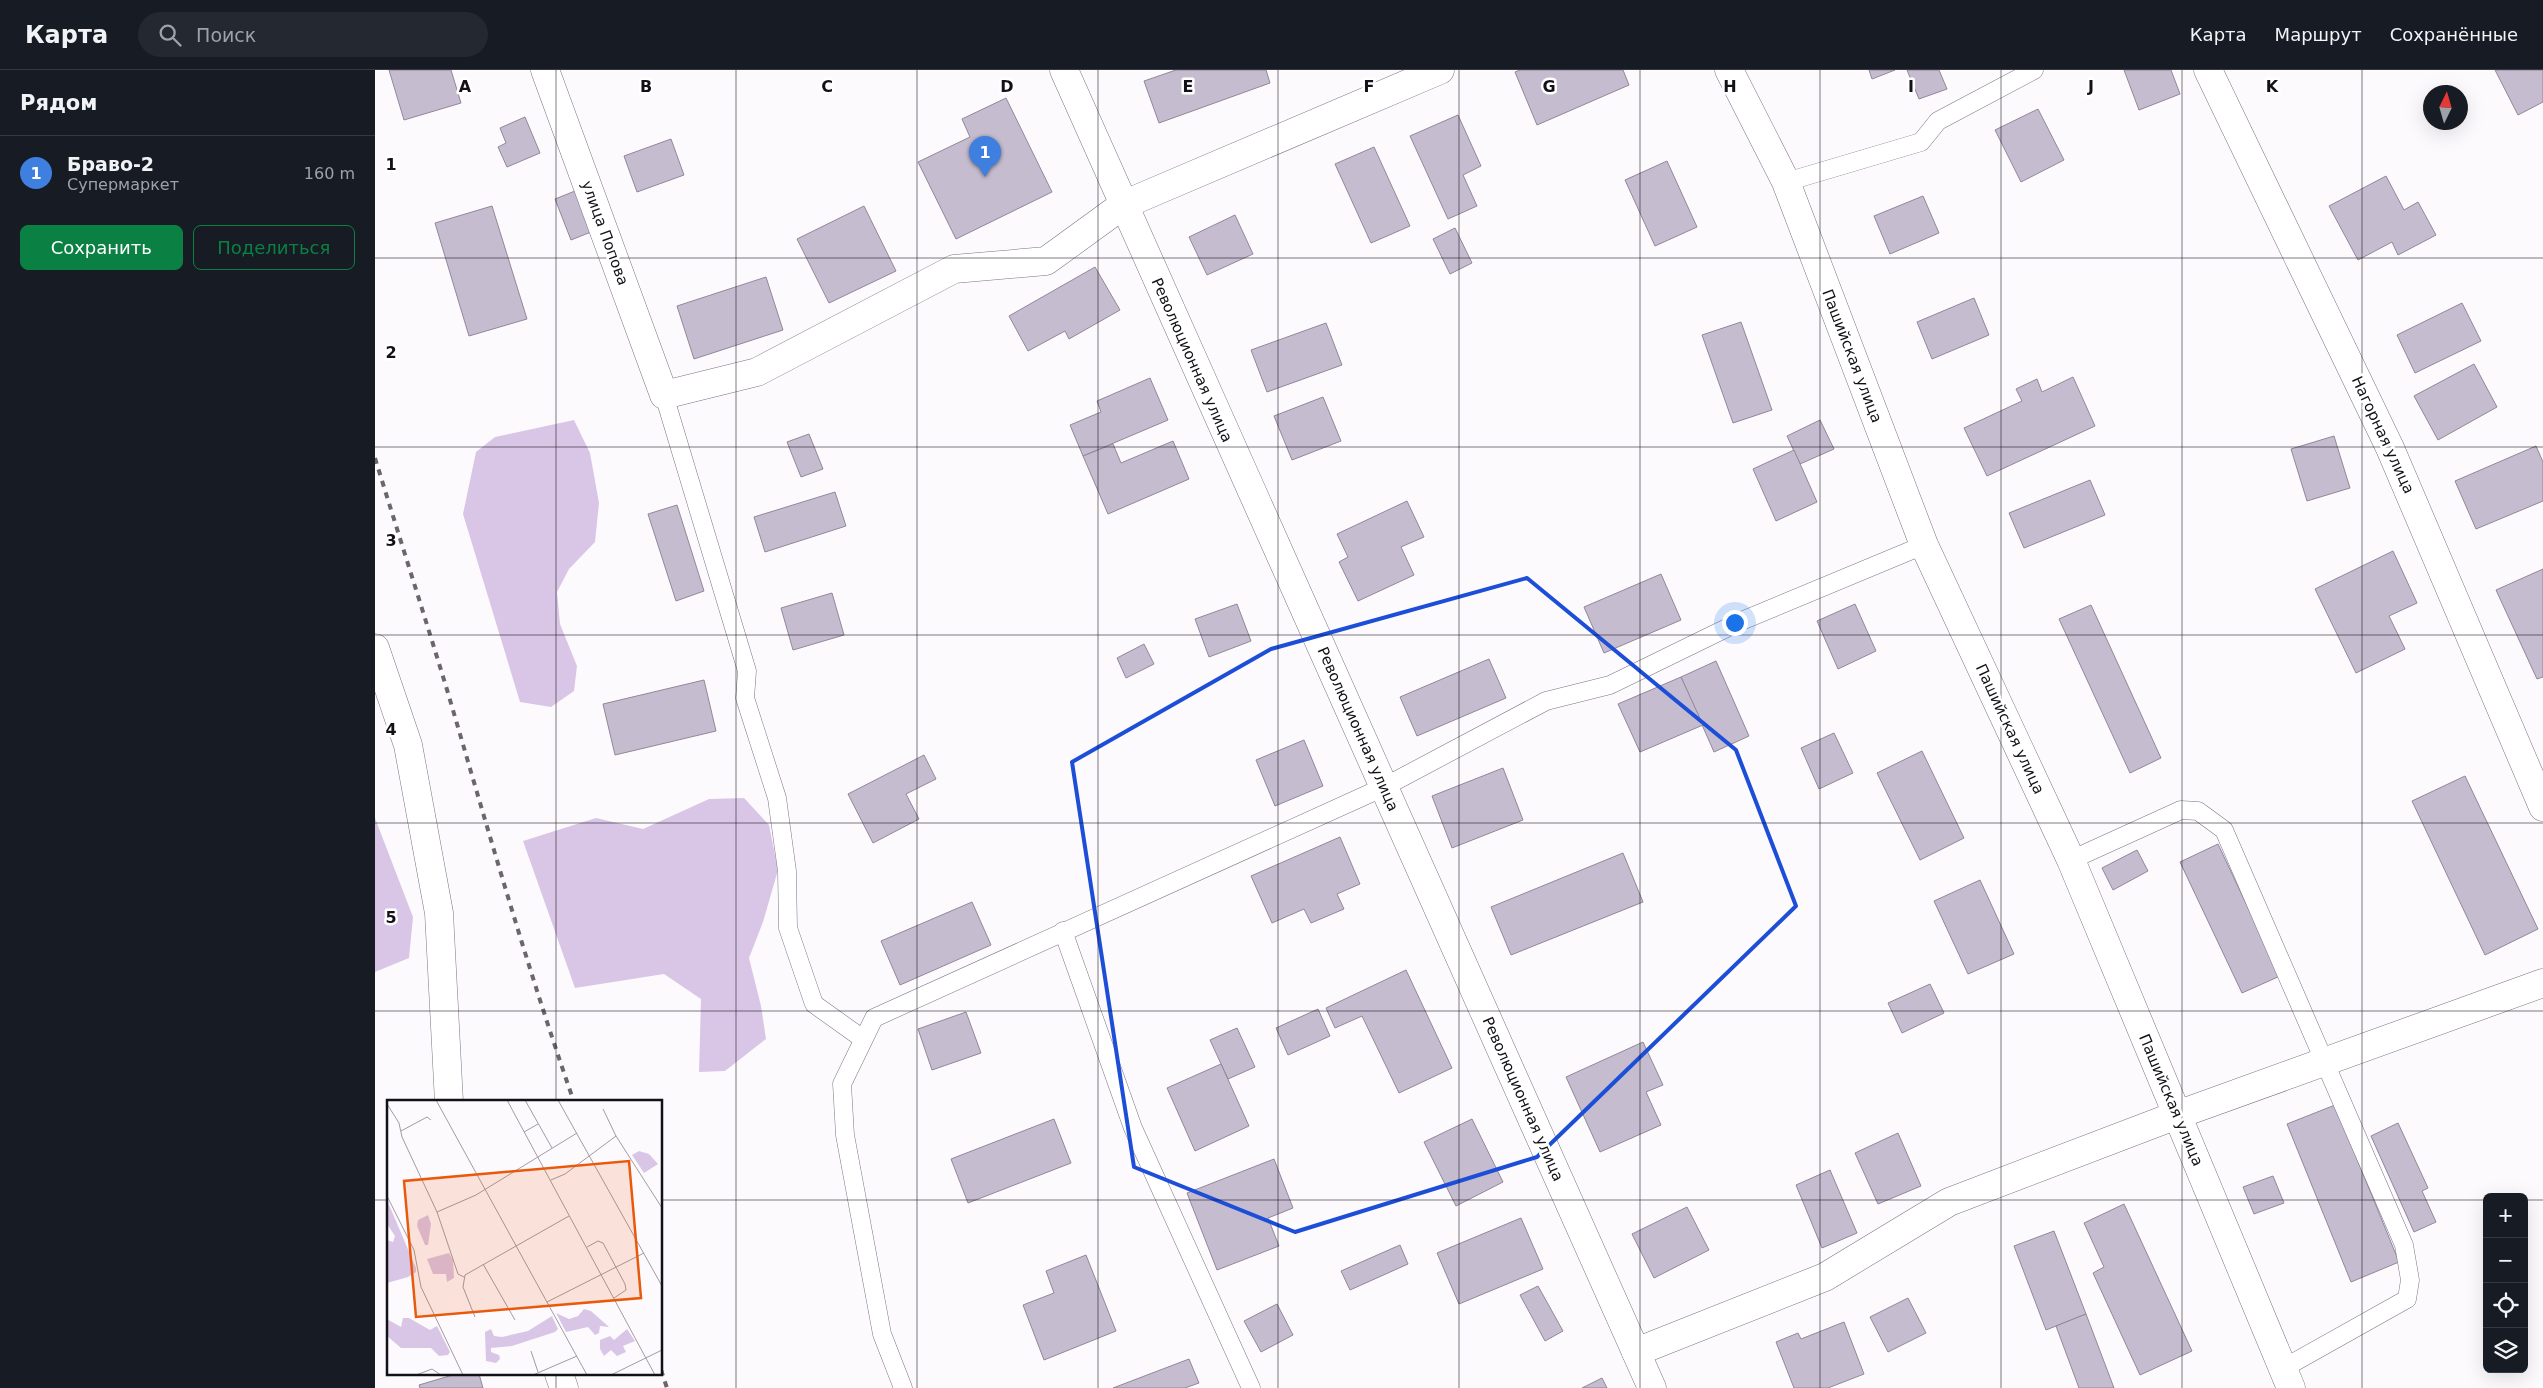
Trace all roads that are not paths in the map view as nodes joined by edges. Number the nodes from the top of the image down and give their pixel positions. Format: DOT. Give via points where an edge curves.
graph roads {
  1 [pos="545,70"];
  2 [pos="1064,70"];
  3 [pos="1440,70"];
  4 [pos="1729,70"];
  5 [pos="2034,70"];
  6 [pos="2208,70"];
  7 [pos="1785,182"];
  8 [pos="1123,206"];
  9 [pos="664,395"];
  10 [pos="1924,545"];
  11 [pos="375,648"];
  12 [pos="1383,787"];
  13 [pos="2543,807"];
  14 [pos="2071,860"];
  15 [pos="1063,931"];
  16 [pos="2543,983"];
  17 [pos="863,1039"];
  18 [pos="2325,1063"];
  19 [pos="448,1099"];
  20 [pos="2177,1115"];
  21 [pos="1636,1352"];
  22 [pos="560,1376"];
  23 [pos="2288,1378"];
  24 [pos="564,1388"];
  25 [pos="903,1388"];
  26 [pos="1251,1388"];
  27 [pos="1652,1388"];
  1 -- 9 [label="street, улица Попова"];
  2 -- 8 [label="street, Революционная улица"];
  3 -- 8 [label="street"];
  4 -- 7 [label="street, Пашийская улица"];
  5 -- 7 [label="lane" via="1938,121 1921,142"];
  6 -- 13 [label="street, Нагорная улица" via="2390,448"];
  7 -- 10 [label="street, Пашийская улица"];
  8 -- 9 [label="street" via="1046,262 954,269 757,372"];
  8 -- 12 [label="street, Революционная улица"];
  9 -- 17 [label="lane" via="747,671 745,698 777,798 787,871 787,928 813,1004"];
  10 -- 12 [label="lane" via="1739,622 1610,685 1546,701"];
  10 -- 14 [label="street, Пашийская улица"];
  11 -- 19 [label="street" via="407,745 439,914"];
  12 -- 15 [label="lane"];
  12 -- 21 [label="street, Революционная улица"];
  14 -- 18 [label="lane" via="2181,810 2198,811 2224,830"];
  14 -- 20 [label="street, Пашийская улица"];
  15 -- 17 [label="lane" via="874,1018"];
  15 -- 26 [label="lane" via="1133,1128"];
  16 -- 18 [label="street"];
  17 -- 25 [label="lane" via="842,1084 845,1135 882,1334"];
  18 -- 20 [label="street"];
  18 -- 23 [label="lane" via="2404,1245 2411,1280 2407,1299"];
  20 -- 21 [label="street" via="1949,1202 1825,1277"];
  20 -- 23 [label="street, Пашийская улица"];
  21 -- 27 [label="street, Революционная улица"];
  22 -- 24 [label="street"];
}
